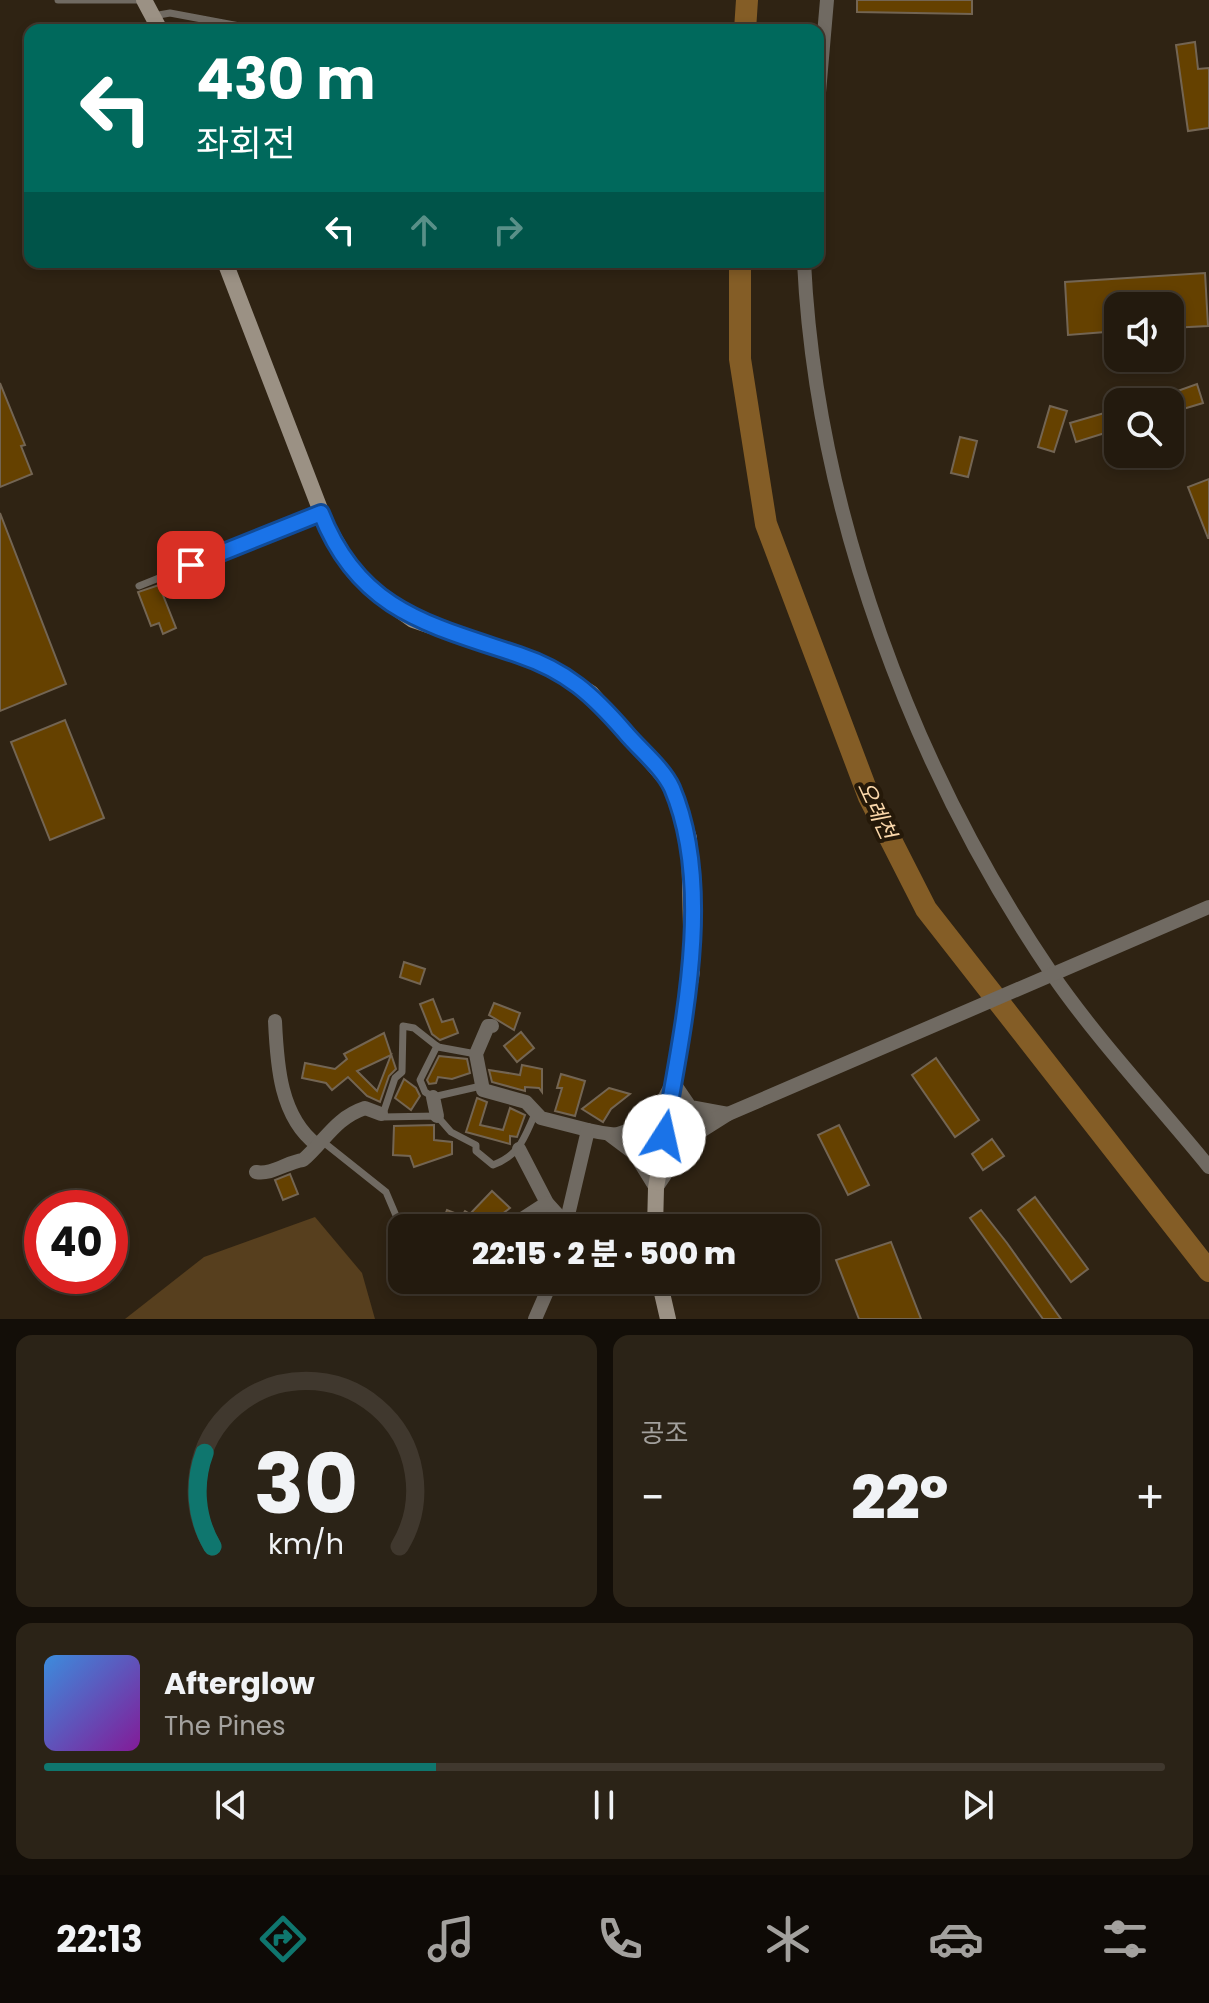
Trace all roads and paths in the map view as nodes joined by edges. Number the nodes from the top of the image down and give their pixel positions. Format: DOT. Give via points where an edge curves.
graph roads {
  1 [pos="58,0"];
  2 [pos="144,0"];
  3 [pos="827,0"];
  4 [pos="157,23"];
  5 [pos="229,24"];
  6 [pos="824,35"];
  7 [pos="227,268"];
  8 [pos="805,268"];
  9 [pos="321,513"];
  10 [pos="139,586"];
  11 [pos="1209,907"];
  12 [pos="1052,973"];
  13 [pos="275,1021"];
  14 [pos="492,1026"];
  15 [pos="437,1046"];
  16 [pos="476,1054"];
  17 [pos="673,1082"];
  18 [pos="481,1086"];
  19 [pos="433,1097"];
  20 [pos="381,1114"];
  21 [pos="535,1114"];
  22 [pos="728,1114"];
  23 [pos="437,1116"];
  24 [pos="588,1130"];
  25 [pos="611,1136"];
  26 [pos="664,1136"];
  27 [pos="318,1142"];
  28 [pos="519,1149"];
  29 [pos="1209,1167"];
  30 [pos="256,1172"];
  31 [pos="656,1188"];
  32 [pos="547,1203"];
  33 [pos="395,1214"];
  34 [pos="530,1214"];
  35 [pos="556,1214"];
  36 [pos="569,1214"];
  37 [pos="655,1214"];
  38 [pos="546,1294"];
  39 [pos="662,1294"];
  40 [pos="535,1319"];
  41 [pos="668,1319"];
  1 -- 2 [label="lane"];
  2 -- 4 [label="street"];
  3 -- 6 [label="street"];
  4 -- 5 [label="lane" via="170,13"];
  7 -- 9 [label="street"];
  8 -- 12 [label="street" via="818,399 858,563 934,767 986,866"];
  9 -- 10 [label="lane"];
  9 -- 17 [label="street" via="339,551 375,593 413,620 546,665 591,693 671,785 689,838 692,971"];
  11 -- 12 [label="street"];
  12 -- 22 [label="street"];
  12 -- 29 [label="street"];
  13 -- 27 [label="street" via="277,1058 292,1119"];
  14 -- 16 [label="street"];
  15 -- 16 [label="lane"];
  15 -- 19 [label="lane" via="420,1080"];
  15 -- 20 [label="lane" via="403,1026 402,1072"];
  16 -- 18 [label="street"];
  17 -- 22 [label="street" via="690,1107"];
  17 -- 25 [label="street" via="652,1119"];
  17 -- 26 [label="street"];
  18 -- 19 [label="lane"];
  18 -- 21 [label="street" via="526,1102"];
  19 -- 23 [label="street"];
  20 -- 23 [label="lane" via="390,1120"];
  20 -- 27 [label="street" via="365,1108 352,1112"];
  21 -- 24 [label="street"];
  21 -- 28 [label="lane"];
  22 -- 26 [label="street"];
  22 -- 31 [label="street" via="690,1138"];
  23 -- 28 [label="lane" via="493,1165"];
  24 -- 25 [label="street"];
  24 -- 36 [label="street"];
  25 -- 26 [label="street"];
  25 -- 31 [label="street" via="635,1154"];
  26 -- 31 [label="street"];
  27 -- 30 [label="street" via="303,1160"];
  27 -- 33 [label="lane" via="386,1192"];
  28 -- 32 [label="street"];
  31 -- 37 [label="street"];
  32 -- 34 [label="street"];
  32 -- 35 [label="street"];
  38 -- 40 [label="street"];
  39 -- 41 [label="street"];
}
